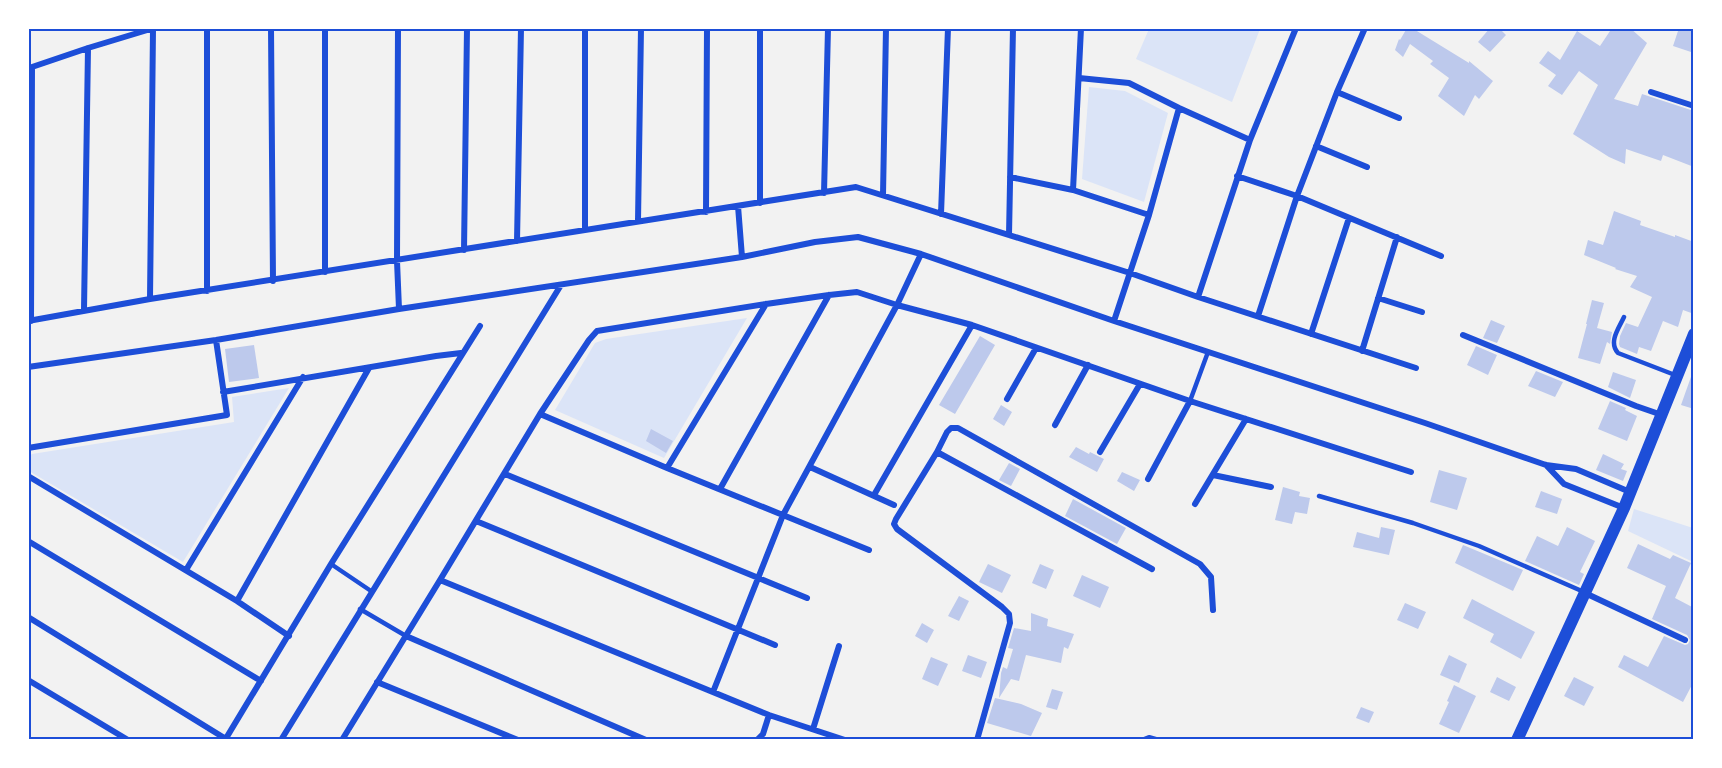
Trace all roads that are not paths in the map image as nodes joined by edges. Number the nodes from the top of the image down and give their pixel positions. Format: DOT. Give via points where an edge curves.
graph roads {
  1 [pos="207,28"];
  2 [pos="271,28"];
  3 [pos="325,28"];
  4 [pos="398,28"];
  5 [pos="467,28"];
  6 [pos="521,28"];
  7 [pos="585,28"];
  8 [pos="641,28"];
  9 [pos="707,28"];
  10 [pos="760,28"];
  11 [pos="828,28"];
  12 [pos="886,28"];
  13 [pos="948,28"];
  14 [pos="1013,28"];
  15 [pos="1081,28"];
  16 [pos="1296,28"];
  17 [pos="1365,28"];
  18 [pos="153,29"];
  19 [pos="88,48"];
  20 [pos="1079,78"];
  21 [pos="1337,92"];
  22 [pos="1651,92"];
  23 [pos="1694,106"];
  24 [pos="1179,108"];
  25 [pos="1399,118"];
  26 [pos="1250,140"];
  27 [pos="1316,146"];
  28 [pos="1367,167"];
  29 [pos="1237,176"];
  30 [pos="1010,177"];
  31 [pos="1073,190"];
  32 [pos="824,193"];
  33 [pos="883,195"];
  34 [pos="1297,196"];
  35 [pos="760,203"];
  36 [pos="738,206"];
  37 [pos="706,212"];
  38 [pos="941,214"];
  39 [pos="1149,215"];
  40 [pos="1349,218"];
  41 [pos="638,221"];
  42 [pos="585,229"];
  43 [pos="1009,235"];
  44 [pos="1397,237"];
  45 [pos="517,241"];
  46 [pos="464,250"];
  47 [pos="921,254"];
  48 [pos="1441,256"];
  49 [pos="742,257"];
  50 [pos="397,261"];
  51 [pos="325,272"];
  52 [pos="1130,273"];
  53 [pos="273,281"];
  54 [pos="561,285"];
  55 [pos="207,291"];
  56 [pos="829,295"];
  57 [pos="1198,297"];
  58 [pos="1378,298"];
  59 [pos="150,299"];
  60 [pos="766,304"];
  61 [pos="897,305"];
  62 [pos="399,309"];
  63 [pos="84,310"];
  64 [pos="1422,312"];
  65 [pos="1258,316"];
  66 [pos="1624,317"];
  67 [pos="30,321"];
  68 [pos="1114,321"];
  69 [pos="972,325"];
  70 [pos="480,326"];
  71 [pos="1311,334"];
  72 [pos="1694,334"];
  73 [pos="1463,335"];
  74 [pos="216,340"];
  75 [pos="1036,348"];
  76 [pos="1362,351"];
  77 [pos="1208,352"];
  78 [pos="461,353"];
  79 [pos="1088,365"];
  80 [pos="28,367"];
  81 [pos="369,368"];
  82 [pos="1416,368"];
  83 [pos="1677,376"];
  84 [pos="303,377"];
  85 [pos="1140,384"];
  86 [pos="223,392"];
  87 [pos="1007,399"];
  88 [pos="1190,401"];
  89 [pos="540,414"];
  90 [pos="1662,415"];
  91 [pos="1246,419"];
  92 [pos="1055,425"];
  93 [pos="28,447"];
  94 [pos="937,452"];
  95 [pos="1100,452"];
  96 [pos="1545,465"];
  97 [pos="810,467"];
  98 [pos="667,468"];
  99 [pos="1411,472"];
  100 [pos="505,474"];
  101 [pos="1213,475"];
  102 [pos="28,476"];
  103 [pos="1148,479"];
  104 [pos="1271,487"];
  105 [pos="720,489"];
  106 [pos="1630,492"];
  107 [pos="874,495"];
  108 [pos="1319,496"];
  109 [pos="1195,504"];
  110 [pos="894,505"];
  111 [pos="1624,508"];
  112 [pos="783,514"];
  113 [pos="476,521"];
  114 [pos="28,541"];
  115 [pos="869,550"];
  116 [pos="331,564"];
  117 [pos="1152,569"];
  118 [pos="186,570"];
  119 [pos="759,578"];
  120 [pos="440,580"];
  121 [pos="371,591"];
  122 [pos="1585,593"];
  123 [pos="807,598"];
  124 [pos="237,601"];
  125 [pos="360,609"];
  126 [pos="1214,610"];
  127 [pos="28,617"];
  128 [pos="738,630"];
  129 [pos="288,636"];
  130 [pos="406,636"];
  131 [pos="1685,640"];
  132 [pos="775,645"];
  133 [pos="839,646"];
  134 [pos="28,680"];
  135 [pos="261,681"];
  136 [pos="377,682"];
  137 [pos="713,692"];
  138 [pos="769,715"];
  139 [pos="813,729"];
  140 [pos="226,739"];
  141 [pos="128,740"];
  142 [pos="281,740"];
  143 [pos="342,740"];
  144 [pos="518,740"];
  145 [pos="646,740"];
  146 [pos="757,740"];
  147 [pos="845,740"];
  148 [pos="977,740"];
  149 [pos="1144,740"];
  150 [pos="1156,740"];
  151 [pos="1517,740"];
  1 -- 55 [label="street"];
  2 -- 53 [label="street"];
  3 -- 51 [label="street"];
  4 -- 50 [label="street"];
  5 -- 46 [label="street"];
  6 -- 45 [label="street"];
  7 -- 42 [label="street"];
  8 -- 41 [label="street"];
  9 -- 37 [label="street"];
  10 -- 35 [label="street"];
  11 -- 32 [label="street"];
  12 -- 33 [label="street"];
  13 -- 38 [label="street"];
  14 -- 30 [label="street"];
  15 -- 20 [label="street"];
  16 -- 26 [label="street"];
  17 -- 21 [label="street"];
  18 -- 19 [label="street"];
  18 -- 59 [label="street"];
  19 -- 63 [label="street"];
  19 -- 67 [label="street" via="32,67"];
  20 -- 24 [label="street" via="1129,83"];
  20 -- 31 [label="street"];
  21 -- 25 [label="street"];
  21 -- 27 [label="street"];
  22 -- 23 [label="street"];
  24 -- 26 [label="street"];
  24 -- 39 [label="street"];
  26 -- 29 [label="street"];
  27 -- 28 [label="street"];
  27 -- 34 [label="street"];
  29 -- 34 [label="street"];
  29 -- 57 [label="street"];
  30 -- 31 [label="street"];
  30 -- 43 [label="street"];
  31 -- 39 [label="street"];
  32 -- 33 [label="street" via="856,187"];
  32 -- 35 [label="street"];
  33 -- 38 [label="street"];
  34 -- 40 [label="street"];
  34 -- 65 [label="street"];
  35 -- 36 [label="street"];
  36 -- 37 [label="street"];
  36 -- 49 [label="street"];
  37 -- 41 [label="street"];
  38 -- 43 [label="street"];
  39 -- 52 [label="street"];
  40 -- 44 [label="street"];
  40 -- 71 [label="street"];
  41 -- 42 [label="street"];
  42 -- 45 [label="street"];
  43 -- 52 [label="street"];
  44 -- 48 [label="street"];
  44 -- 58 [label="street"];
  45 -- 46 [label="street"];
  46 -- 50 [label="street"];
  47 -- 49 [label="street" via="858,237"];
  47 -- 61 [label="street"];
  47 -- 68 [label="street"];
  49 -- 54 [label="street"];
  50 -- 51 [label="street"];
  50 -- 62 [label="street"];
  51 -- 53 [label="street"];
  52 -- 57 [label="street"];
  52 -- 68 [label="street"];
  53 -- 55 [label="street"];
  54 -- 62 [label="street"];
  54 -- 121 [label="street"];
  55 -- 59 [label="street"];
  56 -- 60 [label="street"];
  56 -- 61 [label="street" via="857,292"];
  56 -- 105 [label="street"];
  57 -- 65 [label="street"];
  58 -- 64 [label="street"];
  58 -- 76 [label="street"];
  59 -- 63 [label="street"];
  60 -- 89 [label="street" via="597,331"];
  60 -- 98 [label="street"];
  61 -- 69 [label="street"];
  61 -- 97 [label="street"];
  62 -- 74 [label="street"];
  63 -- 67 [label="street"];
  65 -- 71 [label="street"];
  66 -- 83 [label="lane" via="1612,344 1614,350"];
  68 -- 77 [label="street"];
  69 -- 75 [label="street"];
  69 -- 107 [label="street"];
  70 -- 78 [label="street"];
  71 -- 76 [label="street"];
  72 -- 83 [label="main road"];
  73 -- 90 [label="street"];
  74 -- 80 [label="street"];
  74 -- 86 [label="street"];
  75 -- 79 [label="street"];
  75 -- 87 [label="street"];
  76 -- 82 [label="street"];
  77 -- 88 [label="lane"];
  77 -- 96 [label="street"];
  78 -- 81 [label="street"];
  78 -- 116 [label="street"];
  79 -- 85 [label="street"];
  79 -- 92 [label="street"];
  81 -- 84 [label="street"];
  81 -- 124 [label="street"];
  83 -- 90 [label="main road"];
  84 -- 86 [label="street"];
  84 -- 118 [label="street"];
  85 -- 88 [label="street"];
  85 -- 95 [label="street"];
  86 -- 93 [label="street" via="227,415"];
  88 -- 91 [label="street"];
  88 -- 103 [label="street"];
  89 -- 98 [label="street"];
  89 -- 100 [label="street"];
  90 -- 106 [label="main road"];
  91 -- 99 [label="street"];
  91 -- 101 [label="street"];
  94 -- 117 [label="street"];
  94 -- 126 [label="street" via="947,432 958,428 1200,564 1211,577"];
  94 -- 148 [label="street" via="894,524 1008,614 1011,623"];
  96 -- 106 [label="street" via="1576,469"];
  96 -- 111 [label="street" via="1563,484"];
  97 -- 107 [label="street"];
  97 -- 112 [label="street"];
  98 -- 105 [label="street"];
  100 -- 113 [label="street"];
  100 -- 119 [label="street"];
  101 -- 104 [label="street"];
  101 -- 109 [label="street"];
  102 -- 118 [label="street"];
  105 -- 112 [label="street"];
  106 -- 111 [label="main road"];
  107 -- 110 [label="street"];
  108 -- 122 [label="lane" via="1479,546"];
  111 -- 122 [label="main road"];
  112 -- 115 [label="street"];
  112 -- 119 [label="street"];
  113 -- 120 [label="street"];
  113 -- 128 [label="street"];
  114 -- 135 [label="street"];
  116 -- 121 [label="lane"];
  116 -- 129 [label="street"];
  118 -- 124 [label="street"];
  119 -- 123 [label="street"];
  119 -- 128 [label="street"];
  120 -- 130 [label="street"];
  120 -- 137 [label="street"];
  121 -- 125 [label="street"];
  122 -- 131 [label="street"];
  122 -- 151 [label="main road"];
  124 -- 129 [label="street"];
  125 -- 130 [label="lane"];
  125 -- 142 [label="street"];
  127 -- 140 [label="street"];
  128 -- 132 [label="street"];
  128 -- 137 [label="street"];
  129 -- 135 [label="street"];
  130 -- 136 [label="street"];
  130 -- 145 [label="street"];
  133 -- 139 [label="street"];
  134 -- 141 [label="street"];
  135 -- 140 [label="street"];
  136 -- 143 [label="street"];
  136 -- 144 [label="street"];
  137 -- 138 [label="street"];
  138 -- 139 [label="street"];
  138 -- 146 [label="street"];
  139 -- 147 [label="street"];
  149 -- 150 [label="street"];
}
